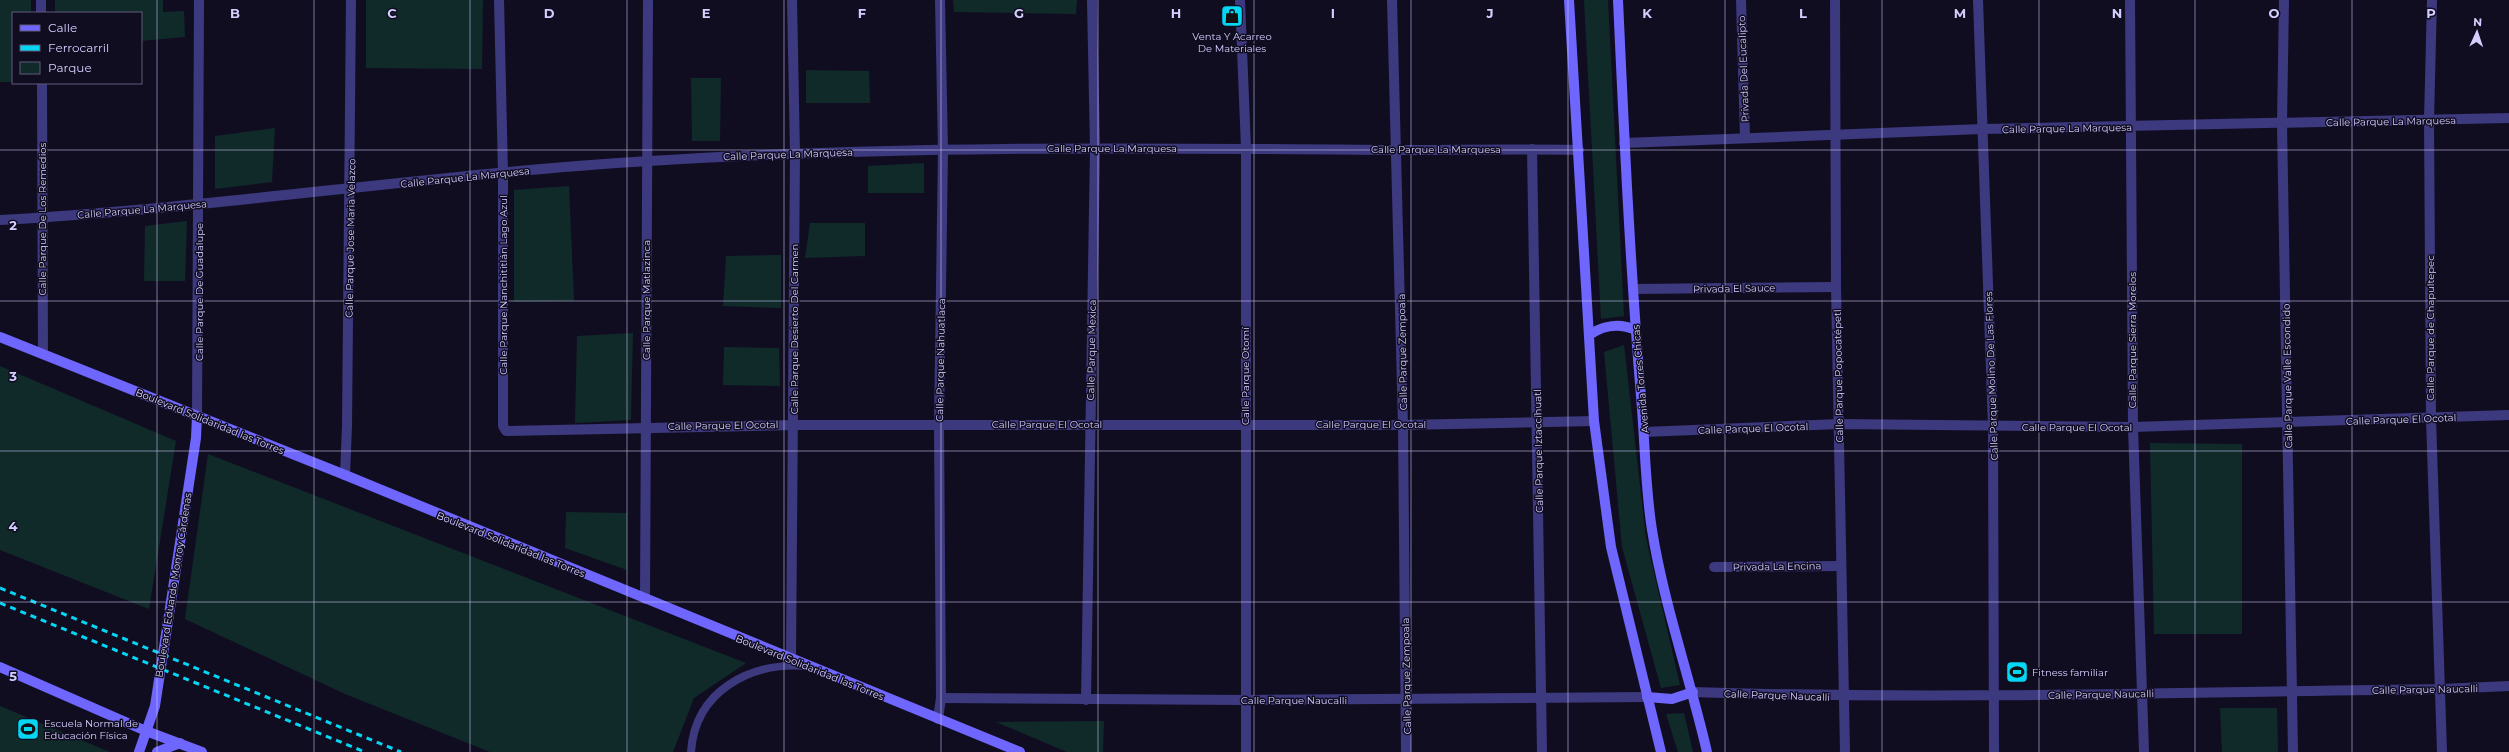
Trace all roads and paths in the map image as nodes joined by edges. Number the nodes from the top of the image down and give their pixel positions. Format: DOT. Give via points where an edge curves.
graph roads {
  1 [pos="41,0"];
  2 [pos="199,0"];
  3 [pos="352,0"];
  4 [pos="499,0"];
  5 [pos="648,0"];
  6 [pos="792,0"];
  7 [pos="940,0"];
  8 [pos="1092,0"];
  9 [pos="1240,0"];
  10 [pos="1392,0"];
  11 [pos="1570,0"];
  12 [pos="1618,0"];
  13 [pos="1741,0"];
  14 [pos="1835,0"];
  15 [pos="1978,0"];
  16 [pos="2130,0"];
  17 [pos="2284,0"];
  18 [pos="2432,0"];
  19 [pos="41,12"];
  20 [pos="42,84"];
  21 [pos="2509,118"];
  22 [pos="2429,120"];
  23 [pos="2282,124"];
  24 [pos="2131,127"];
  25 [pos="1982,129"];
  26 [pos="1836,135"];
  27 [pos="1745,137"];
  28 [pos="1624,143"];
  29 [pos="1095,148"];
  30 [pos="1246,148"];
  31 [pos="1532,149"];
  32 [pos="943,150"];
  33 [pos="1397,150"];
  34 [pos="1578,150"];
  35 [pos="795,153"];
  36 [pos="646,161"];
  37 [pos="503,173"];
  38 [pos="351,188"];
  39 [pos="199,204"];
  40 [pos="43,217"];
  41 [pos="0,220"];
  42 [pos="1836,287"];
  43 [pos="1633,289"];
  44 [pos="1636,330"];
  45 [pos="1589,335"];
  46 [pos="0,337"];
  47 [pos="43,354"];
  48 [pos="2509,415"];
  49 [pos="197,416"];
  50 [pos="2431,418"];
  51 [pos="1594,421"];
  52 [pos="2288,423"];
  53 [pos="794,424"];
  54 [pos="939,424"];
  55 [pos="1090,424"];
  56 [pos="1244,424"];
  57 [pos="1538,424"];
  58 [pos="1839,424"];
  59 [pos="1403,425"];
  60 [pos="503,426"];
  61 [pos="646,426"];
  62 [pos="1993,427"];
  63 [pos="2133,427"];
  64 [pos="1644,432"];
  65 [pos="345,475"];
  66 [pos="1841,566"];
  67 [pos="1714,567"];
  68 [pos="645,599"];
  69 [pos="791,658"];
  70 [pos="810,666"];
  71 [pos="0,668"];
  72 [pos="2509,686"];
  73 [pos="2441,690"];
  74 [pos="2292,691"];
  75 [pos="1693,692"];
  76 [pos="2142,693"];
  77 [pos="1993,696"];
  78 [pos="1540,697"];
  79 [pos="1647,697"];
  80 [pos="1844,697"];
  81 [pos="941,698"];
  82 [pos="1406,699"];
  83 [pos="1086,700"];
  84 [pos="1246,700"];
  85 [pos="938,720"];
  86 [pos="146,731"];
  87 [pos="180,743"];
  88 [pos="139,752"];
  89 [pos="157,752"];
  90 [pos="202,752"];
  91 [pos="691,752"];
  92 [pos="1020,752"];
  93 [pos="1246,752"];
  94 [pos="1406,752"];
  95 [pos="1542,752"];
  96 [pos="1661,752"];
  97 [pos="1707,752"];
  98 [pos="1845,752"];
  99 [pos="1994,752"];
  100 [pos="2144,752"];
  101 [pos="2294,752"];
  102 [pos="2442,752"];
  1 -- 19 [label="street"];
  2 -- 39 [label="street, Calle Parque De Guadalupe"];
  3 -- 38 [label="street, Calle Parque Jose Maria Velazco"];
  4 -- 37 [label="street, Calle Parque Nanchititlán Lago Azul"];
  5 -- 36 [label="street, Calle Parque Matlazinca"];
  6 -- 35 [label="street, Calle Parque Desierto Del Carmen"];
  7 -- 32 [label="street, Calle Parque Nahuatlaca"];
  8 -- 29 [label="street, Calle Parque Mexica"];
  9 -- 30 [label="street, Calle Parque Otomí"];
  10 -- 33 [label="street, Calle Parque Zempoala"];
  11 -- 34 [label="main road"];
  12 -- 28 [label="main road, Avenida Torres Chicas"];
  13 -- 27 [label="street, Privada Del Eucalipto"];
  14 -- 26 [label="street, Calle Parque Popocatépetl"];
  15 -- 25 [label="street, Calle Parque Molino De Las Flores"];
  16 -- 24 [label="street, Calle Parque Sierra Morelos"];
  17 -- 23 [label="street, Calle Parque Valle Escondido"];
  18 -- 22 [label="street, Calle Parque de Chapultepec"];
  20 -- 40 [label="street, Calle Parque De Los Remedios"];
  21 -- 22 [label="street, Calle Parque La Marquesa"];
  22 -- 23 [label="street, Calle Parque La Marquesa"];
  22 -- 50 [label="street, Calle Parque de Chapultepec"];
  23 -- 24 [label="street, Calle Parque La Marquesa"];
  23 -- 52 [label="street, Calle Parque Valle Escondido"];
  24 -- 25 [label="street, Calle Parque La Marquesa"];
  24 -- 63 [label="street, Calle Parque Sierra Morelos"];
  25 -- 26 [label="street, Calle Parque La Marquesa"];
  25 -- 62 [label="street, Calle Parque Molino De Las Flores"];
  26 -- 27 [label="street, Calle Parque La Marquesa"];
  26 -- 42 [label="street, Calle Parque Popocatépetl"];
  27 -- 28 [label="street, Calle Parque La Marquesa"];
  28 -- 43 [label="main road, Avenida Torres Chicas"];
  29 -- 30 [label="street, Calle Parque La Marquesa"];
  29 -- 32 [label="street, Calle Parque La Marquesa"];
  29 -- 55 [label="street, Calle Parque Mexica"];
  30 -- 33 [label="street, Calle Parque La Marquesa"];
  30 -- 56 [label="street, Calle Parque Otomí"];
  31 -- 33 [label="street, Calle Parque La Marquesa"];
  31 -- 34 [label="street, Calle Parque La Marquesa"];
  31 -- 57 [label="street, Calle Parque Iztaccíhuatl"];
  32 -- 35 [label="street, Calle Parque La Marquesa"];
  32 -- 54 [label="street, Calle Parque Nahuatlaca"];
  33 -- 59 [label="street, Calle Parque Zempoala"];
  34 -- 45 [label="main road"];
  35 -- 36 [label="street, Calle Parque La Marquesa"];
  35 -- 53 [label="street, Calle Parque Desierto Del Carmen"];
  36 -- 37 [label="street, Calle Parque La Marquesa"];
  36 -- 61 [label="street, Calle Parque Matlazinca"];
  37 -- 38 [label="street, Calle Parque La Marquesa"];
  37 -- 60 [label="street, Calle Parque Nanchititlán Lago Azul"];
  38 -- 39 [label="street, Calle Parque La Marquesa"];
  38 -- 65 [label="street, Calle Parque Jose Maria Velazco"];
  39 -- 40 [label="street, Calle Parque La Marquesa"];
  39 -- 49 [label="street, Calle Parque De Guadalupe"];
  40 -- 41 [label="street, Calle Parque La Marquesa"];
  40 -- 47 [label="street, Calle Parque De Los Remedios"];
  42 -- 43 [label="street, Privada El Sauce"];
  42 -- 58 [label="street, Calle Parque Popocatépetl"];
  43 -- 44 [label="main road, Avenida Torres Chicas"];
  44 -- 45 [label="main road" via="1628,327 1605,327"];
  44 -- 64 [label="main road, Avenida Torres Chicas"];
  45 -- 51 [label="main road"];
  46 -- 47 [label="main road, Boulevard Solidaridad las Torres"];
  47 -- 49 [label="main road, Boulevard Solidaridad las Torres"];
  48 -- 50 [label="street, Calle Parque El Ocotal"];
  49 -- 65 [label="main road, Boulevard Solidaridad las Torres"];
  49 -- 86 [label="main road, Boulevard Eduardo Monroy Cárdenas" via="196,438 155,706"];
  50 -- 52 [label="street, Calle Parque El Ocotal"];
  50 -- 73 [label="street, Calle Parque de Chapultepec"];
  51 -- 57 [label="street, Calle Parque El Ocotal"];
  51 -- 79 [label="main road" via="1611,548"];
  52 -- 63 [label="street, Calle Parque El Ocotal"];
  52 -- 74 [label="street, Calle Parque Valle Escondido"];
  53 -- 54 [label="street, Calle Parque El Ocotal"];
  53 -- 61 [label="street, Calle Parque El Ocotal"];
  53 -- 69 [label="street, Calle Parque Desierto Del Carmen"];
  54 -- 55 [label="street, Calle Parque El Ocotal"];
  54 -- 81 [label="street, Calle Parque Nahuatlaca"];
  55 -- 56 [label="street, Calle Parque El Ocotal"];
  55 -- 83 [label="street, Calle Parque Mexica"];
  56 -- 59 [label="street, Calle Parque El Ocotal"];
  56 -- 84 [label="street, Calle Parque Otomí"];
  57 -- 59 [label="street, Calle Parque El Ocotal"];
  57 -- 78 [label="street, Calle Parque Iztaccíhuatl"];
  58 -- 62 [label="street, Calle Parque El Ocotal"];
  58 -- 64 [label="street, Calle Parque El Ocotal"];
  58 -- 66 [label="street, Calle Parque Popocatépetl"];
  59 -- 82 [label="street, Calle Parque Zempoala"];
  60 -- 61 [label="street, Calle Parque El Ocotal" via="506,430"];
  61 -- 68 [label="street, Calle Parque Matlazinca"];
  62 -- 63 [label="street, Calle Parque El Ocotal"];
  62 -- 77 [label="street, Calle Parque Molino De Las Flores"];
  63 -- 76 [label="street, Calle Parque Sierra Morelos"];
  64 -- 75 [label="main road, Avenida Torres Chicas" via="1652,531 1669,611"];
  65 -- 68 [label="main road, Boulevard Solidaridad las Torres"];
  66 -- 67 [label="street, Privada La Encina"];
  66 -- 80 [label="street, Calle Parque Popocatépetl"];
  68 -- 69 [label="main road, Boulevard Solidaridad las Torres"];
  69 -- 70 [label="main road, Boulevard Solidaridad las Torres"];
  70 -- 85 [label="main road, Boulevard Solidaridad las Torres"];
  70 -- 91 [label="lane" via="776,666 761,669 732,682 708,705 700,719"];
  71 -- 86 [label="main road"];
  72 -- 73 [label="street, Calle Parque Naucalli"];
  73 -- 74 [label="street, Calle Parque Naucalli"];
  73 -- 102 [label="street, Calle Parque de Chapultepec"];
  74 -- 76 [label="street, Calle Parque Naucalli"];
  74 -- 101 [label="street, Calle Parque Valle Escondido"];
  75 -- 79 [label="main road" via="1672,700"];
  75 -- 80 [label="street, Calle Parque Naucalli"];
  75 -- 97 [label="main road, Avenida Torres Chicas"];
  76 -- 77 [label="street, Calle Parque Naucalli"];
  76 -- 100 [label="street, Calle Parque Sierra Morelos"];
  77 -- 80 [label="street, Calle Parque Naucalli"];
  77 -- 99 [label="street, Calle Parque Molino De Las Flores"];
  78 -- 79 [label="street, Calle Parque Naucalli"];
  78 -- 82 [label="street, Calle Parque Naucalli"];
  78 -- 95 [label="street, Calle Parque Iztaccíhuatl"];
  79 -- 96 [label="main road"];
  80 -- 98 [label="street, Calle Parque Popocatépetl"];
  81 -- 83 [label="street, Calle Parque Naucalli"];
  81 -- 85 [label="street, Calle Parque Nahuatlaca"];
  82 -- 84 [label="street, Calle Parque Naucalli"];
  82 -- 94 [label="street, Calle Parque Zempoala"];
  83 -- 84 [label="street, Calle Parque Naucalli"];
  84 -- 93 [label="street, Calle Parque Otomí"];
  85 -- 92 [label="main road, Boulevard Solidaridad las Torres"];
  86 -- 87 [label="main road"];
  86 -- 88 [label="main road, Boulevard Eduardo Monroy Cárdenas"];
  87 -- 89 [label="main road"];
  87 -- 90 [label="main road"];
}
